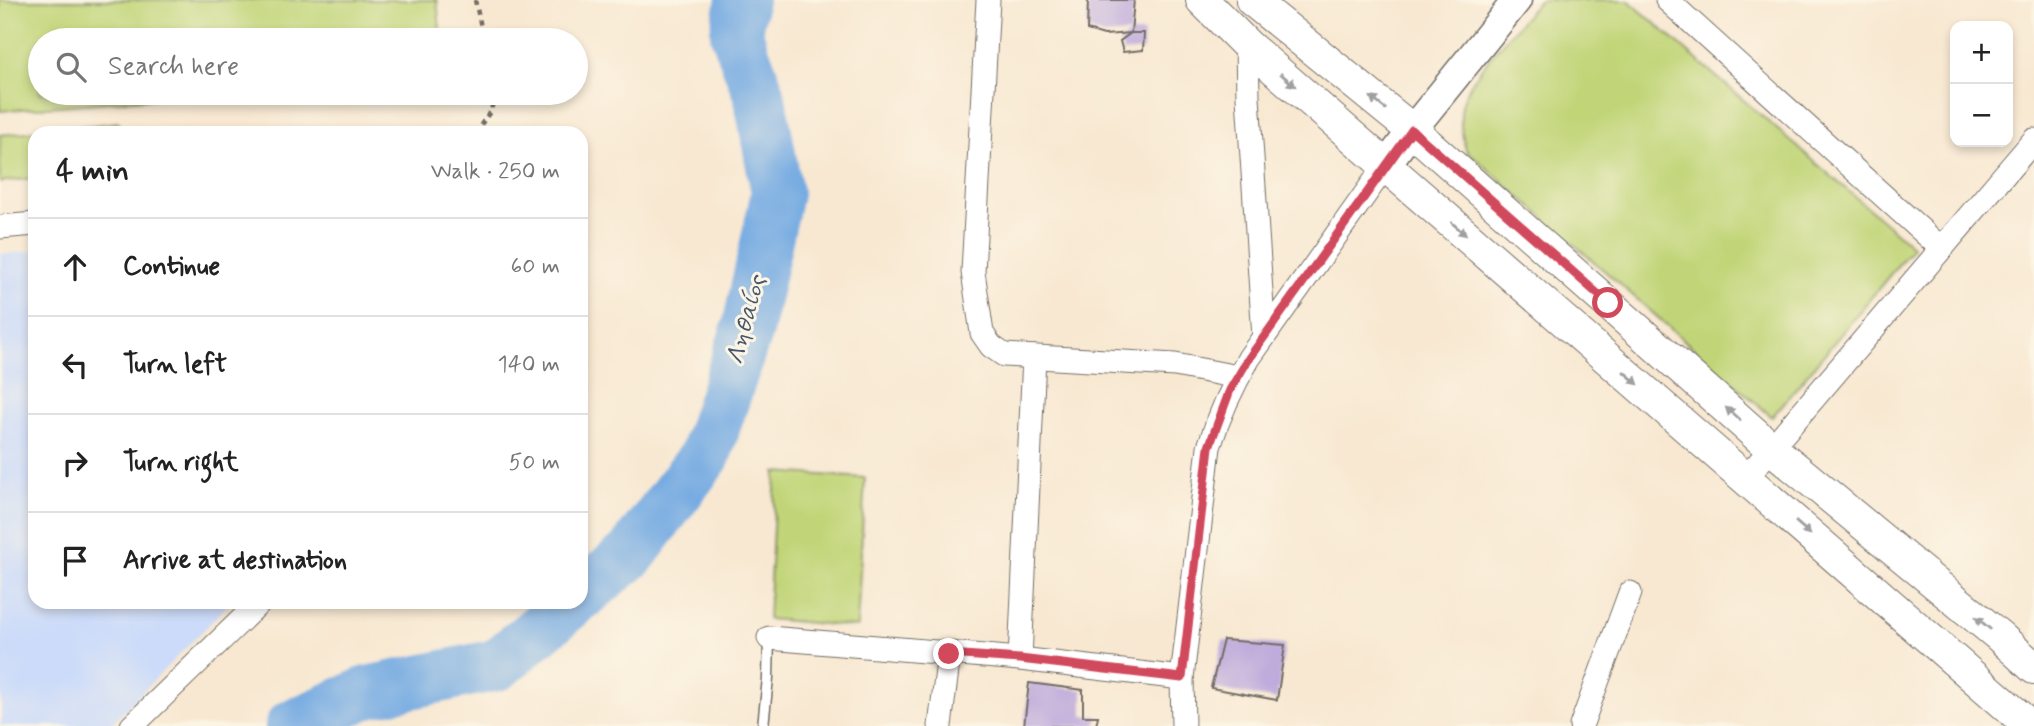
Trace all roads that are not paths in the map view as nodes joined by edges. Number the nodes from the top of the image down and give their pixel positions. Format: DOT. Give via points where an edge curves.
graph roads {
  1 [pos="988,0"];
  2 [pos="1202,0"];
  3 [pos="1252,0"];
  4 [pos="1517,0"];
  5 [pos="1667,0"];
  6 [pos="1247,45"];
  7 [pos="1412,130"];
  8 [pos="2034,139"];
  9 [pos="1386,165"];
  10 [pos="28,225"];
  11 [pos="0,227"];
  12 [pos="1941,248"];
  13 [pos="1264,337"];
  14 [pos="1034,357"];
  15 [pos="1238,377"];
  16 [pos="1770,447"];
  17 [pos="1745,478"];
  18 [pos="1630,593"];
  19 [pos="253,609"];
  20 [pos="769,638"];
  21 [pos="949,654"];
  22 [pos="1020,659"];
  23 [pos="2034,668"];
  24 [pos="1182,678"];
  25 [pos="132,726"];
  26 [pos="763,726"];
  27 [pos="940,726"];
  28 [pos="1183,726"];
  29 [pos="1581,726"];
  30 [pos="2030,726"];
  1 -- 14 [label="street" via="972,272 975,296 982,332 991,346 1004,355"];
  2 -- 6 [label="main road"];
  7 -- 3 [label="main road, one-way"];
  4 -- 7 [label="street"];
  5 -- 12 [label="street"];
  6 -- 9 [label="main road, one-way"];
  6 -- 13 [label="street"];
  7 -- 9 [label="street"];
  16 -- 7 [label="main road, one-way"];
  8 -- 12 [label="street"];
  9 -- 13 [label="street"];
  9 -- 17 [label="main road, one-way"];
  10 -- 11 [label="street"];
  12 -- 16 [label="street"];
  13 -- 15 [label="street"];
  14 -- 15 [label="street" via="1175,365"];
  14 -- 22 [label="street"];
  15 -- 24 [label="street" via="1209,447"];
  16 -- 17 [label="street"];
  23 -- 16 [label="main road, one-way"];
  17 -- 30 [label="main road, one-way"];
  18 -- 29 [label="street"];
  19 -- 25 [label="street"];
  20 -- 21 [label="street"];
  20 -- 26 [label="lane"];
  21 -- 22 [label="street"];
  21 -- 27 [label="street"];
  22 -- 24 [label="street"];
  24 -- 28 [label="street"];
}
